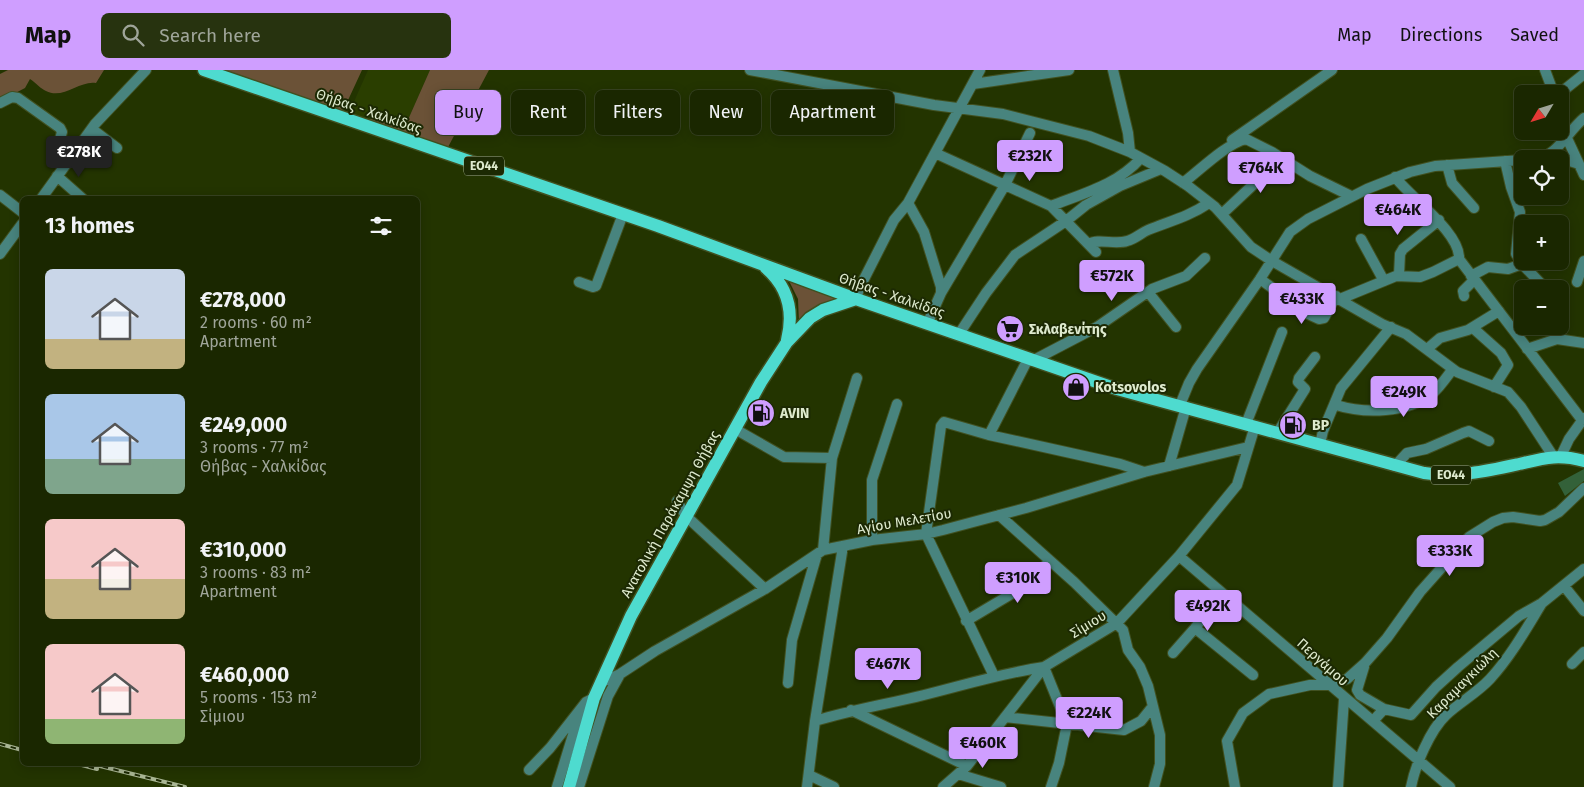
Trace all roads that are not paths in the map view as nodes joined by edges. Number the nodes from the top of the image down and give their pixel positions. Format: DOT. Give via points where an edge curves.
graph roads {
  1 [pos="146,70"];
  2 [pos="204,70"];
  3 [pos="750,70"];
  4 [pos="1069,70"];
  5 [pos="1113,70"];
  6 [pos="1332,70"];
  7 [pos="1545,70"];
  8 [pos="977,71"];
  9 [pos="1584,74"];
  10 [pos="973,84"];
  11 [pos="1551,85"];
  12 [pos="1569,86"];
  13 [pos="0,103"];
  14 [pos="958,109"];
  15 [pos="1584,118"];
  16 [pos="92,130"];
  17 [pos="1569,131"];
  18 [pos="1030,133"];
  19 [pos="1564,140"];
  20 [pos="116,148"];
  21 [pos="1130,152"];
  22 [pos="935,153"];
  23 [pos="1280,157"];
  24 [pos="1141,158"];
  25 [pos="1514,160"];
  26 [pos="1505,161"];
  27 [pos="1569,162"];
  28 [pos="67,163"];
  29 [pos="1447,165"];
  30 [pos="1162,169"];
  31 [pos="1582,169"];
  32 [pos="57,176"];
  33 [pos="1395,177"];
  34 [pos="1182,182"];
  35 [pos="1005,185"];
  36 [pos="0,195"];
  37 [pos="43,196"];
  38 [pos="80,196"];
  39 [pos="1352,196"];
  40 [pos="908,202"];
  41 [pos="1208,202"];
  42 [pos="1052,206"];
  43 [pos="1474,208"];
  44 [pos="20,210"];
  45 [pos="623,214"];
  46 [pos="1222,214"];
  47 [pos="1520,215"];
  48 [pos="1438,220"];
  49 [pos="1066,221"];
  50 [pos="20,227"];
  51 [pos="1361,240"];
  52 [pos="1089,244"];
  53 [pos="1096,252"];
  54 [pos="0,254"];
  55 [pos="1205,258"];
  56 [pos="1459,259"];
  57 [pos="1272,261"];
  58 [pos="1584,261"];
  59 [pos="763,264"];
  60 [pos="1514,267"];
  61 [pos="1528,270"];
  62 [pos="1399,275"];
  63 [pos="1473,278"];
  64 [pos="1260,279"];
  65 [pos="1537,280"];
  66 [pos="1384,281"];
  67 [pos="579,282"];
  68 [pos="1578,282"];
  69 [pos="1148,292"];
  70 [pos="941,293"];
  71 [pos="1464,296"];
  72 [pos="1338,297"];
  73 [pos="856,299"];
  74 [pos="1498,311"];
  75 [pos="928,322"];
  76 [pos="1176,327"];
  77 [pos="1391,327"];
  78 [pos="1472,328"];
  79 [pos="1282,332"];
  80 [pos="959,334"];
  81 [pos="787,342"];
  82 [pos="1583,342"];
  83 [pos="1428,349"];
  84 [pos="1527,349"];
  85 [pos="1315,357"];
  86 [pos="1030,360"];
  87 [pos="1452,370"];
  88 [pos="857,378"];
  89 [pos="1494,387"];
  90 [pos="898,404"];
  91 [pos="1336,405"];
  92 [pos="1183,406"];
  93 [pos="1583,419"];
  94 [pos="1251,425"];
  95 [pos="735,429"];
  96 [pos="1278,432"];
  97 [pos="989,435"];
  98 [pos="1489,441"];
  99 [pos="1320,444"];
  100 [pos="1248,447"];
  101 [pos="1557,456"];
  102 [pos="832,458"];
  103 [pos="1584,461"];
  104 [pos="1168,466"];
  105 [pos="1395,466"];
  106 [pos="1144,472"];
  107 [pos="1584,488"];
  108 [pos="677,501"];
  109 [pos="999,515"];
  110 [pos="686,516"];
  111 [pos="926,534"];
  112 [pos="872,540"];
  113 [pos="843,546"];
  114 [pos="820,552"];
  115 [pos="1179,556"];
  116 [pos="1050,561"];
  117 [pos="1584,569"];
  118 [pos="1564,586"];
  119 [pos="765,589"];
  120 [pos="1222,593"];
  121 [pos="1542,603"];
  122 [pos="1584,611"];
  123 [pos="966,621"];
  124 [pos="1117,623"];
  125 [pos="1195,628"];
  126 [pos="1173,653"];
  127 [pos="1365,663"];
  128 [pos="1044,667"];
  129 [pos="620,674"];
  130 [pos="1252,675"];
  131 [pos="994,676"];
  132 [pos="600,683"];
  133 [pos="788,683"];
  134 [pos="1328,685"];
  135 [pos="594,698"];
  136 [pos="1344,699"];
  137 [pos="1153,706"];
  138 [pos="581,708"];
  139 [pos="1384,708"];
  140 [pos="851,710"];
  141 [pos="1005,716"];
  142 [pos="816,720"];
  143 [pos="1373,721"];
  144 [pos="1067,724"];
  145 [pos="1419,761"];
  146 [pos="968,766"];
  147 [pos="528,770"];
  148 [pos="958,774"];
  149 [pos="809,775"];
  150 [pos="557,787"];
  151 [pos="569,787"];
  152 [pos="580,787"];
  153 [pos="806,787"];
  154 [pos="834,787"];
  155 [pos="943,787"];
  156 [pos="1001,787"];
  157 [pos="1050,787"];
  158 [pos="1154,787"];
  159 [pos="1235,787"];
  160 [pos="1338,787"];
  161 [pos="1411,787"];
  162 [pos="1450,787"];
  1 -- 16 [label="street"];
  2 -- 45 [label="main road, Θήβας - Χαλκίδας / ΕΟ44"];
  3 -- 14 [label="street"];
  4 -- 10 [label="street"];
  5 -- 21 [label="street"];
  6 -- 34 [label="street" via="1249,128"];
  7 -- 11 [label="street"];
  8 -- 10 [label="street"];
  9 -- 12 [label="street"];
  10 -- 14 [label="street"];
  13 -- 28 [label="street" via="12,97 18,98 60,128 62,132 56,153"];
  14 -- 21 [label="street" via="1003,114 1061,128"];
  14 -- 22 [label="street"];
  15 -- 17 [label="street"];
  16 -- 20 [label="street"];
  16 -- 28 [label="street"];
  18 -- 35 [label="street"];
  19 -- 31 [label="street"];
  21 -- 24 [label="street"];
  22 -- 35 [label="street"];
  22 -- 40 [label="street"];
  23 -- 34 [label="street" via="1246,139"];
  23 -- 39 [label="street"];
  23 -- 46 [label="street"];
  24 -- 30 [label="street"];
  24 -- 42 [label="street" via="1130,170 1108,184"];
  25 -- 26 [label="street"];
  26 -- 29 [label="street"];
  26 -- 47 [label="street"];
  27 -- 31 [label="street"];
  28 -- 32 [label="street"];
  29 -- 33 [label="street"];
  29 -- 43 [label="street" via="1452,183"];
  30 -- 34 [label="street"];
  30 -- 49 [label="street" via="1120,186 1076,211"];
  32 -- 37 [label="street"];
  32 -- 38 [label="street"];
  33 -- 39 [label="street"];
  33 -- 48 [label="street"];
  34 -- 41 [label="street"];
  35 -- 42 [label="street"];
  35 -- 70 [label="street"];
  36 -- 44 [label="street"];
  39 -- 57 [label="street" via="1297,226 1282,242"];
  40 -- 70 [label="street" via="924,232 937,269"];
  40 -- 73 [label="street" via="894,220"];
  41 -- 46 [label="street"];
  41 -- 52 [label="street" via="1185,217 1128,241"];
  42 -- 49 [label="street"];
  45 -- 59 [label="main road, Θήβας - Χαλκίδας / ΕΟ44"];
  45 -- 67 [label="street" via="596,286"];
  46 -- 57 [label="street" via="1244,240"];
  48 -- 56 [label="street" via="1460,252"];
  48 -- 62 [label="street" via="1403,249"];
  49 -- 52 [label="street"];
  49 -- 80 [label="street" via="1015,255"];
  50 -- 54 [label="street"];
  51 -- 66 [label="street"];
  52 -- 53 [label="street"];
  55 -- 69 [label="street" via="1186,276"];
  56 -- 62 [label="street" via="1420,277"];
  56 -- 63 [label="street"];
  57 -- 64 [label="street"];
  57 -- 72 [label="street"];
  58 -- 68 [label="street"];
  59 -- 73 [label="main road, Θήβας - Χαλκίδας / ΕΟ44"];
  59 -- 81 [label="main road" via="782,286 788,299"];
  60 -- 63 [label="street" via="1488,267"];
  61 -- 65 [label="street"];
  62 -- 66 [label="street"];
  63 -- 71 [label="street" via="1463,291"];
  63 -- 74 [label="street"];
  64 -- 72 [label="street" via="1319,319 1324,318"];
  64 -- 92 [label="street" via="1197,369 1189,383"];
  66 -- 72 [label="street"];
  69 -- 76 [label="street"];
  69 -- 86 [label="street" via="1097,327"];
  70 -- 75 [label="street"];
  72 -- 77 [label="street"];
  73 -- 75 [label="main road, Θήβας - Χαλκίδας / ΕΟ44"];
  73 -- 81 [label="main road, Ανατολική Παράκαμψη Θήβας" via="816,314"];
  74 -- 78 [label="street"];
  74 -- 84 [label="street"];
  75 -- 80 [label="main road, Θήβας - Χαλκίδας / ΕΟ44"];
  77 -- 83 [label="street"];
  77 -- 91 [label="street" via="1341,388"];
  78 -- 83 [label="street" via="1440,338"];
  78 -- 89 [label="street" via="1500,353 1508,365"];
  79 -- 94 [label="street"];
  80 -- 86 [label="main road, Θήβας - Χαλκίδας / ΕΟ44"];
  81 -- 95 [label="main road, Ανατολική Παράκαμψη Θήβας"];
  82 -- 84 [label="street" via="1558,339"];
  83 -- 87 [label="street"];
  84 -- 93 [label="street"];
  85 -- 96 [label="street" via="1298,382 1305,389"];
  86 -- 92 [label="main road, Θήβας - Χαλκίδας / ΕΟ44" via="1117,389"];
  86 -- 97 [label="street"];
  87 -- 89 [label="street"];
  87 -- 91 [label="street" via="1436,390 1418,401 1376,412"];
  88 -- 102 [label="street"];
  89 -- 101 [label="street" via="1513,397"];
  90 -- 112 [label="street" via="872,480"];
  91 -- 99 [label="street" via="1327,420"];
  92 -- 94 [label="main road, Θήβας - Χαλκίδας / ΕΟ44"];
  92 -- 104 [label="street"];
  93 -- 101 [label="street"];
  94 -- 96 [label="main road, Θήβας - Χαλκίδας / ΕΟ44"];
  94 -- 100 [label="street"];
  95 -- 102 [label="street" via="784,458"];
  95 -- 110 [label="main road, Ανατολική Παράκαμψη Θήβας"];
  96 -- 99 [label="main road, Θήβας - Χαλκίδας / ΕΟ44"];
  97 -- 106 [label="street"];
  97 -- 111 [label="street" via="948,422 941,426"];
  98 -- 105 [label="street" via="1469,431 1408,453"];
  99 -- 105 [label="main road, Θήβας - Χαλκίδας / ΕΟ44"];
  100 -- 104 [label="street, Αγίου Μελετίου"];
  100 -- 115 [label="street, Σίμιου" via="1236,485"];
  101 -- 103 [label="main road, Θήβας - Χαλκίδας / ΕΟ44"];
  101 -- 105 [label="main road, Θήβας - Χαλκίδας / ΕΟ44" via="1453,475"];
  102 -- 114 [label="street"];
  104 -- 106 [label="street, Αγίου Μελετίου"];
  106 -- 109 [label="street, Αγίου Μελετίου"];
  107 -- 127 [label="street" via="1559,512 1545,520 1503,518 1470,537 1420,592"];
  108 -- 110 [label="street"];
  109 -- 111 [label="street, Αγίου Μελετίου"];
  109 -- 116 [label="street"];
  110 -- 119 [label="street"];
  110 -- 132 [label="main road, Ανατολική Παράκαμψη Θήβας" via="631,616"];
  111 -- 112 [label="street, Αγίου Μελετίου"];
  111 -- 123 [label="street"];
  112 -- 113 [label="street, Αγίου Μελετίου"];
  113 -- 114 [label="street, Αγίου Μελετίου"];
  113 -- 142 [label="street"];
  114 -- 119 [label="street, Αγίου Μελετίου"];
  114 -- 133 [label="street" via="792,640"];
  115 -- 120 [label="street, Περγάμου"];
  115 -- 124 [label="street, Σίμιου"];
  116 -- 123 [label="street" via="1023,586"];
  116 -- 124 [label="street"];
  117 -- 118 [label="street"];
  118 -- 121 [label="street"];
  118 -- 122 [label="street"];
  119 -- 129 [label="street, Αγίου Μελετίου"];
  120 -- 125 [label="street"];
  120 -- 134 [label="street, Περγάμου"];
  121 -- 139 [label="street" via="1518,616 1458,667 1411,716"];
  121 -- 145 [label="street, Καραμαγκιώλη" via="1490,679 1444,716"];
  123 -- 131 [label="street"];
  124 -- 128 [label="street, Σίμιου"];
  124 -- 137 [label="street" via="1144,676"];
  125 -- 126 [label="street"];
  125 -- 130 [label="street"];
  127 -- 134 [label="street" via="1347,679"];
  127 -- 139 [label="street" via="1356,690"];
  128 -- 131 [label="street"];
  128 -- 141 [label="street, Σίμιου"];
  128 -- 144 [label="street"];
  129 -- 132 [label="street, Αγίου Μελετίου"];
  129 -- 152 [label="street" via="608,696"];
  131 -- 140 [label="street"];
  132 -- 135 [label="main road, Ανατολική Παράκαμψη Θήβας"];
  134 -- 136 [label="street, Περγάμου"];
  134 -- 159 [label="street" via="1310,685 1269,694 1242,713 1227,741"];
  135 -- 138 [label="street"];
  135 -- 151 [label="main road, Ανατολική Παράκαμψη Θήβας"];
  136 -- 143 [label="street, Περγάμου"];
  136 -- 160 [label="street"];
  137 -- 144 [label="street" via="1141,721 1124,730"];
  137 -- 158 [label="street" via="1160,735 1160,764"];
  138 -- 147 [label="street"];
  138 -- 150 [label="street"];
  139 -- 143 [label="street"];
  140 -- 142 [label="street"];
  140 -- 146 [label="street"];
  141 -- 144 [label="street"];
  141 -- 146 [label="street, Σίμιου"];
  142 -- 149 [label="street"];
  143 -- 145 [label="street, Περγάμου"];
  144 -- 157 [label="street"];
  145 -- 161 [label="street, Καραμαγκιώλη"];
  145 -- 162 [label="street, Περγάμου"];
  146 -- 148 [label="street, Σίμιου"];
  148 -- 155 [label="street, Σίμιου"];
  148 -- 156 [label="street"];
  149 -- 153 [label="street"];
  149 -- 154 [label="street"];
}
